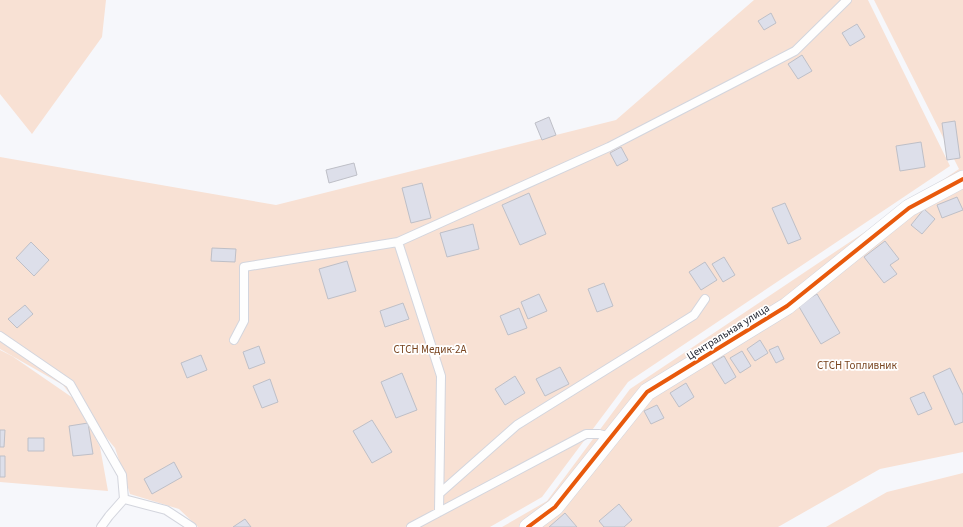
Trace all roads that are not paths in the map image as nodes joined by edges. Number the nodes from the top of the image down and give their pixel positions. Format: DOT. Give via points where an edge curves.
graph roads {
  1 [pos="847,0"];
  2 [pos="963,179"];
  3 [pos="398,242"];
  4 [pos="705,299"];
  5 [pos="0,336"];
  6 [pos="234,340"];
  7 [pos="611,437"];
  8 [pos="440,493"];
  9 [pos="124,499"];
  10 [pos="439,512"];
  11 [pos="101,527"];
  12 [pos="192,527"];
  13 [pos="411,527"];
  14 [pos="528,527"];
  1 -- 3 [label="lane" via="796,51 608,148"];
  2 -- 7 [label="street, Центральная улица" via="909,208 787,306 647,392"];
  3 -- 6 [label="lane" via="244,267 244,321"];
  3 -- 8 [label="lane" via="441,376"];
  4 -- 8 [label="lane" via="694,315 517,425"];
  5 -- 9 [label="lane" via="70,384 122,474"];
  7 -- 10 [label="lane" via="586,434"];
  7 -- 14 [label="street, Центральная улица" via="555,507"];
  8 -- 10 [label="lane"];
  9 -- 11 [label="lane"];
  9 -- 12 [label="lane" via="166,510"];
  10 -- 13 [label="lane"];
}
